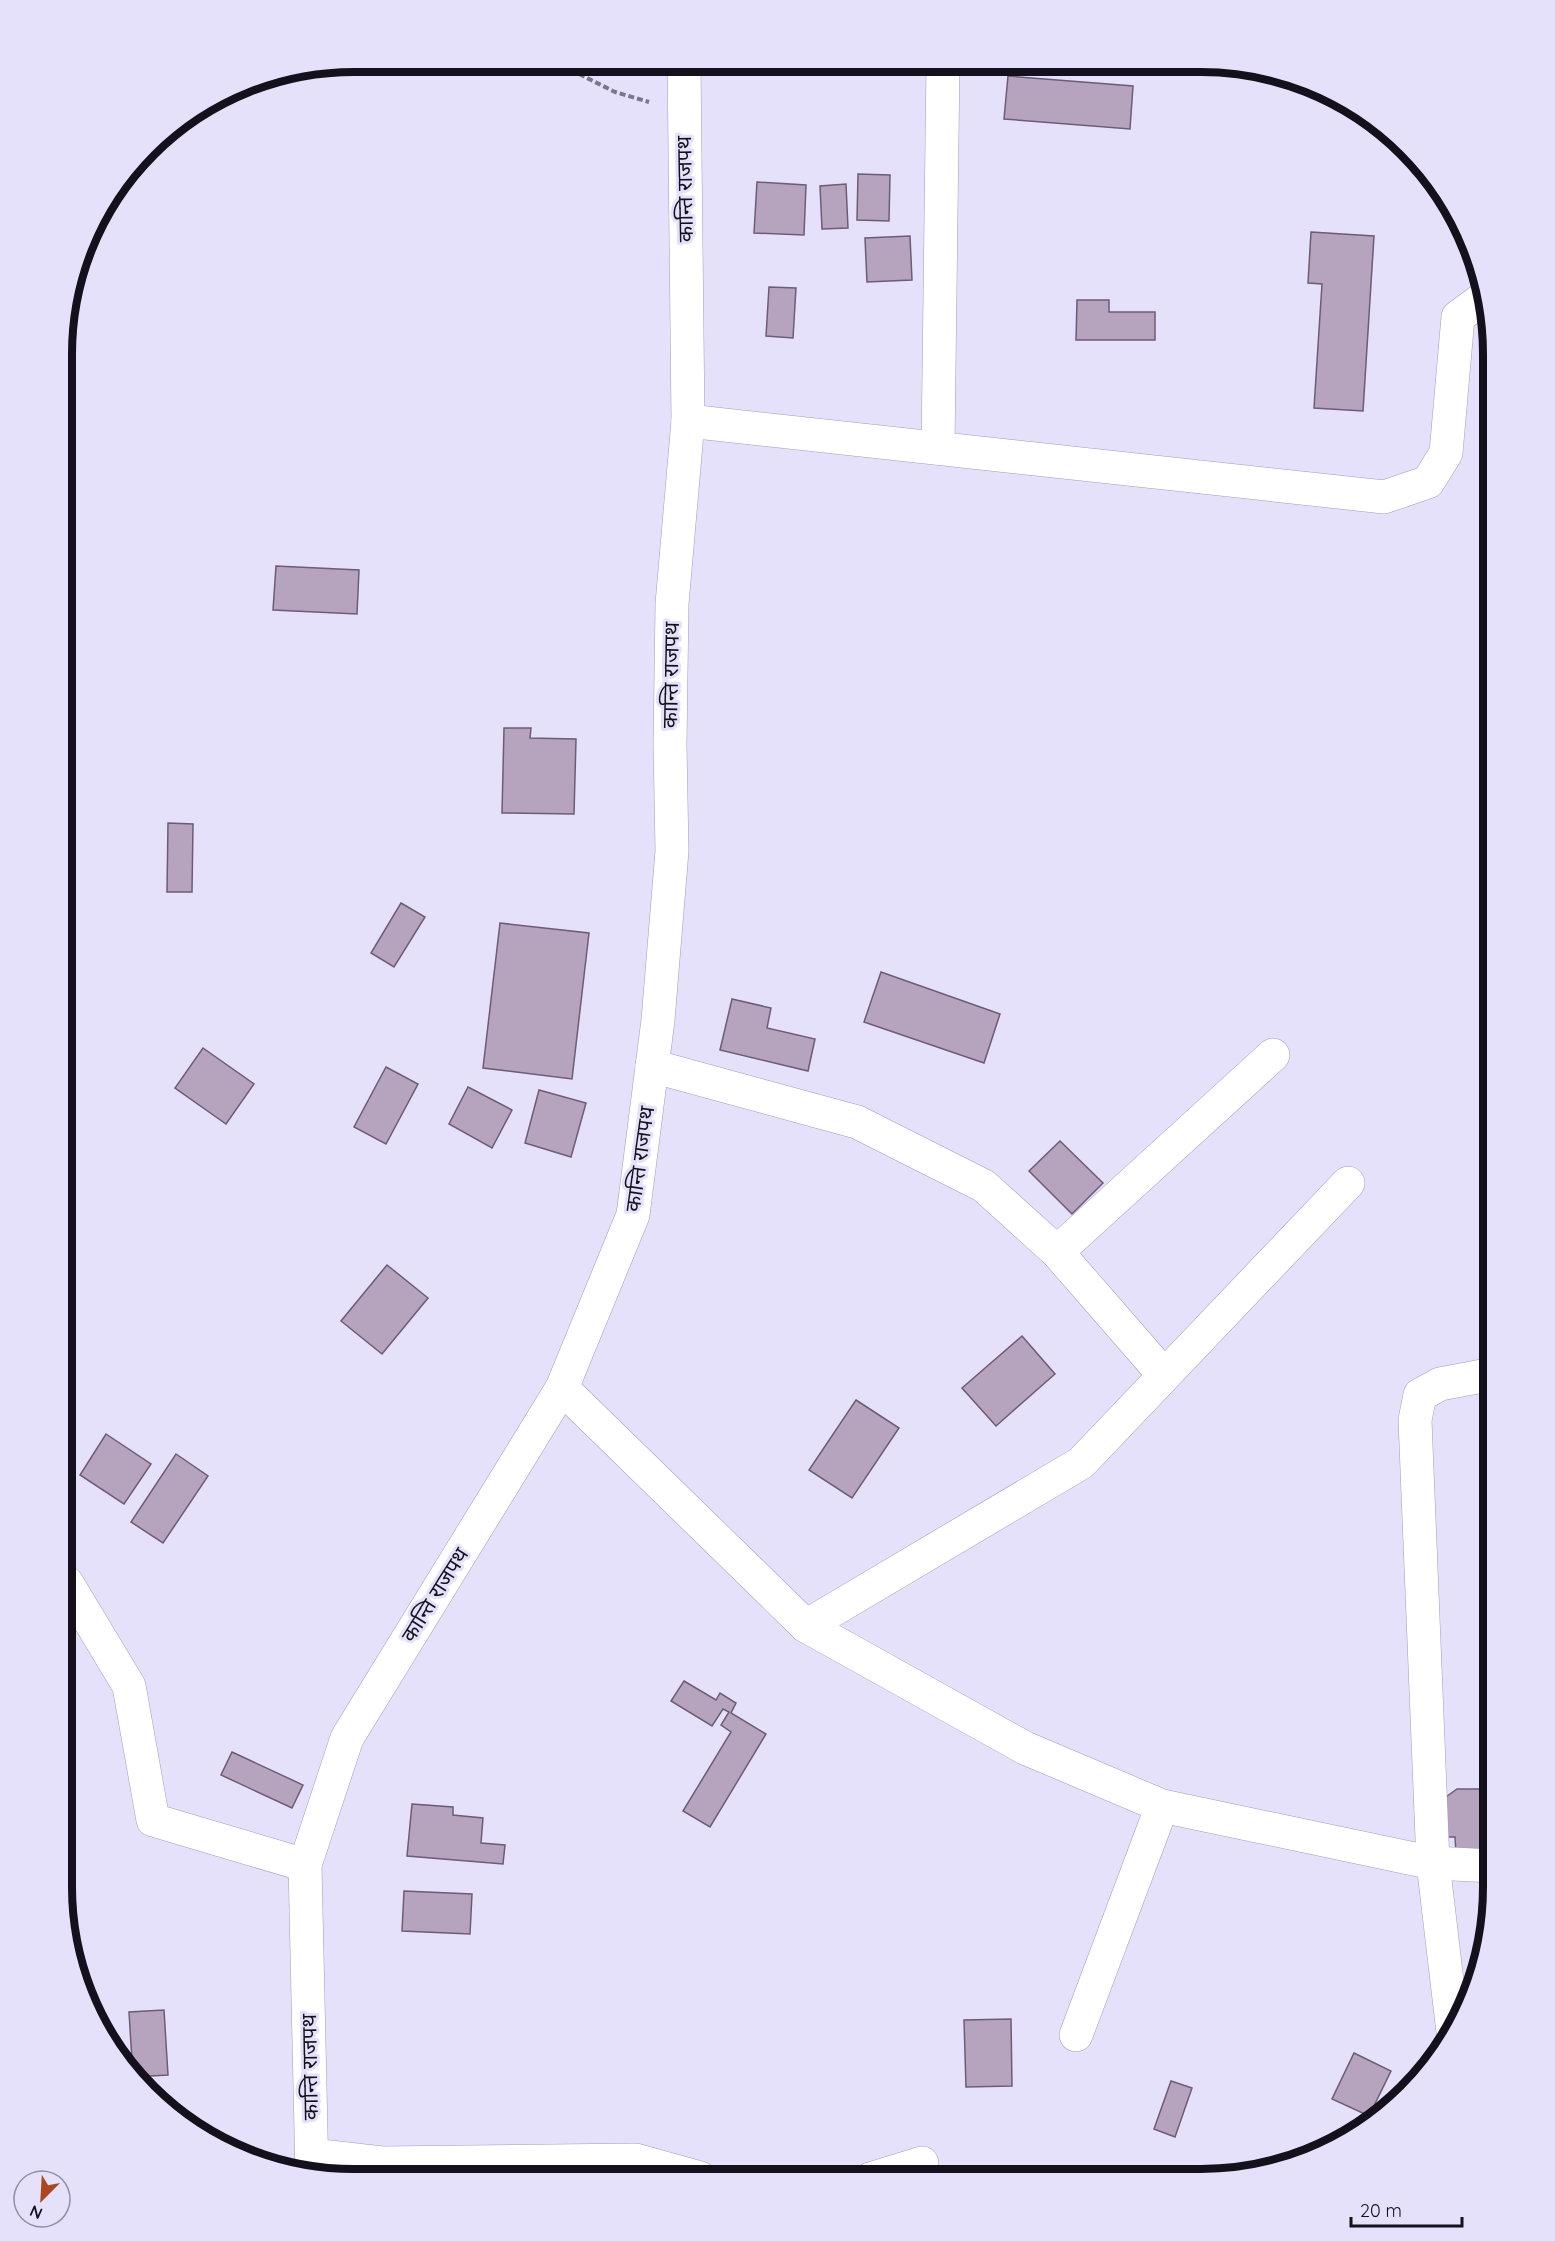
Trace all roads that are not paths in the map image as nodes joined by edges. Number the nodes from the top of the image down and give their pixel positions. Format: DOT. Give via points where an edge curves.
graph roads {
  1 [pos="684,72"];
  2 [pos="943,72"];
  3 [pos="1478,302"];
  4 [pos="688,421"];
  5 [pos="938,448"];
  6 [pos="1273,1055"];
  7 [pos="652,1066"];
  8 [pos="1348,1183"];
  9 [pos="1058,1252"];
  10 [pos="1164,1376"];
  11 [pos="1483,1376"];
  12 [pos="562,1388"];
  13 [pos="72,1591"];
  14 [pos="806,1626"];
  15 [pos="1162,1806"];
  16 [pos="1433,1863"];
  17 [pos="305,1866"];
  18 [pos="1483,1866"];
  19 [pos="1451,2017"];
  20 [pos="1076,2035"];
  21 [pos="922,2163"];
  22 [pos="312,2166"];
  23 [pos="668,2169"];
  24 [pos="902,2169"];
  1 -- 4 [label="street, कान्ति राजपथ"];
  2 -- 5 [label="street"];
  3 -- 5 [label="street" via="1458,317 1446,453 1428,482 1384,497"];
  4 -- 5 [label="street"];
  4 -- 7 [label="street, कान्ति राजपथ" via="672,604 672,851"];
  6 -- 9 [label="street"];
  7 -- 9 [label="street" via="857,1122 984,1186"];
  7 -- 12 [label="street, कान्ति राजपथ" via="633,1215"];
  8 -- 10 [label="street"];
  9 -- 10 [label="street"];
  10 -- 14 [label="street" via="1081,1462"];
  11 -- 16 [label="street" via="1440,1383 1419,1395 1415,1420"];
  12 -- 14 [label="street"];
  12 -- 17 [label="street, कान्ति राजपथ" via="347,1738"];
  13 -- 17 [label="street" via="129,1686 153,1820"];
  14 -- 15 [label="street" via="1025,1748"];
  15 -- 16 [label="street"];
  15 -- 20 [label="street"];
  16 -- 18 [label="street"];
  16 -- 19 [label="street"];
  17 -- 22 [label="street, कान्ति राजपथ"];
  21 -- 24 [label="street"];
  22 -- 23 [label="street" via="635,2160"];
}
